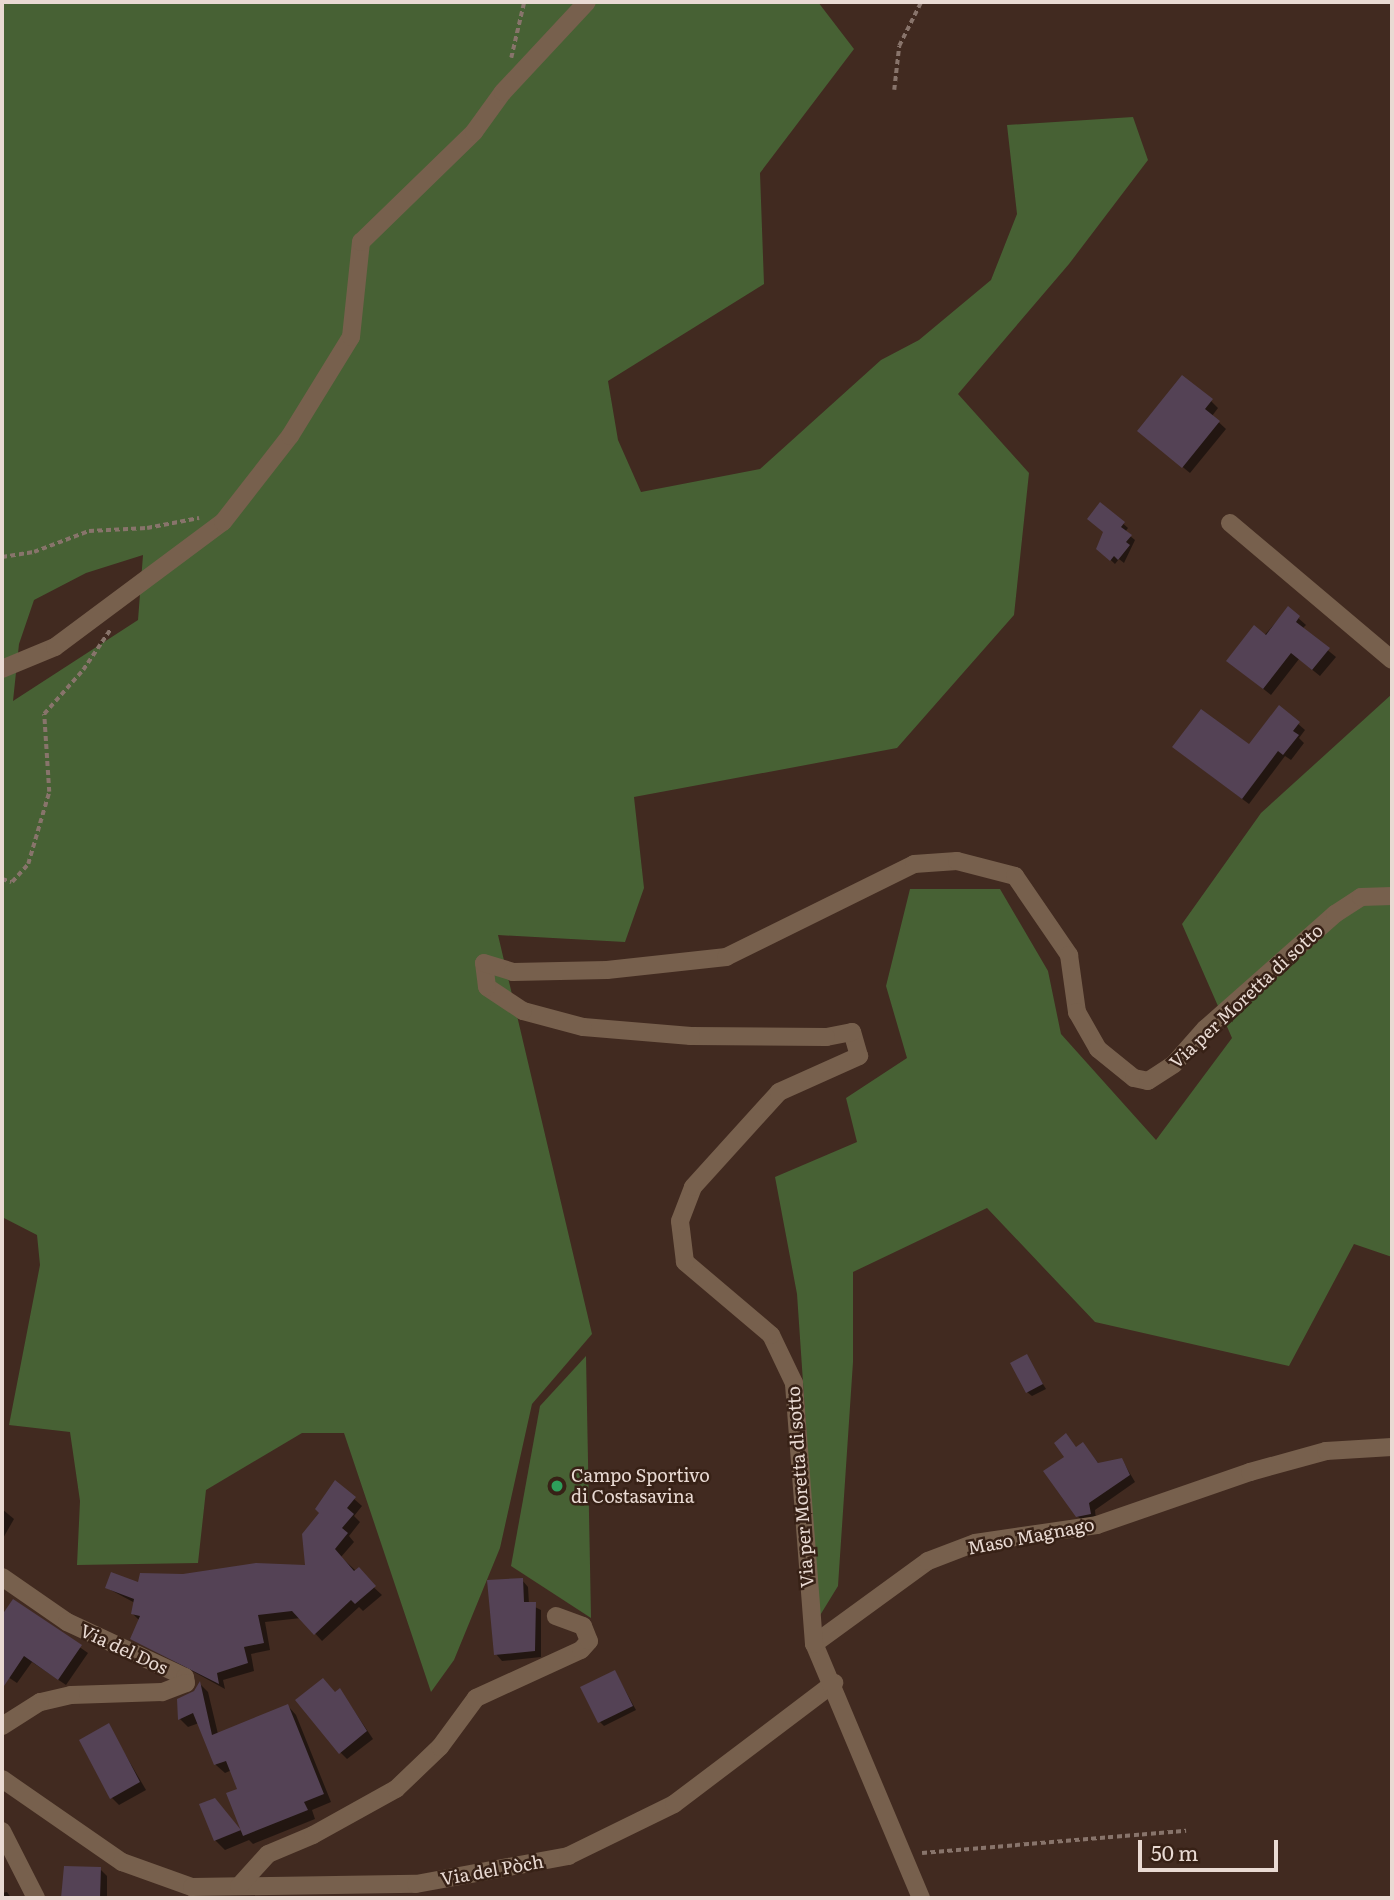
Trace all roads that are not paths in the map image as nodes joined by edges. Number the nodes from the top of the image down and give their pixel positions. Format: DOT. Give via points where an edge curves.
graph roads {
  1 [pos="587,2"];
  2 [pos="1230,523"];
  3 [pos="1392,660"];
  4 [pos="2,669"];
  5 [pos="1392,896"];
  6 [pos="1392,1447"];
  7 [pos="2,1577"];
  8 [pos="556,1616"];
  9 [pos="814,1644"];
  10 [pos="834,1684"];
  11 [pos="2,1726"];
  12 [pos="2,1779"];
  13 [pos="2,1831"];
  14 [pos="239,1886"];
  15 [pos="36,1898"];
  16 [pos="921,1898"];
  1 -- 4 [label="street" via="503,92 474,132 361,242 351,337 290,436 232,511 55,647"];
  2 -- 3 [label="street"];
  5 -- 9 [label="street, Via per Moretta di sotto" via="1361,897 1335,914 1205,1029 1174,1065 1148,1081 1134,1078 1098,1049 1077,1012 1069,955 1015,876 957,861 914,864 726,957 594,970 513,972 484,963 487,987 514,1005 583,1027 691,1036 826,1037 852,1032 859,1056 779,1092 693,1187 680,1221 685,1262 771,1335 794,1383"];
  6 -- 9 [label="street, Maso Magnago" via="1326,1451 1097,1525 975,1543 928,1561"];
  7 -- 11 [label="street, Via del Dos" via="67,1622 186,1677 186,1683 162,1692 71,1695 40,1702"];
  8 -- 14 [label="street" via="583,1626 589,1641 581,1650 476,1698 440,1747 396,1789 268,1854"];
  9 -- 10 [label="street, Via per Moretta di sotto"];
  10 -- 14 [label="street, Via del Pòch" via="674,1804 568,1856 416,1884"];
  10 -- 16 [label="street, Via per Moretta di sotto" via="877,1800 906,1854"];
  12 -- 14 [label="street, Via del Pòch" via="122,1863 192,1887"];
  13 -- 15 [label="street"];
}
